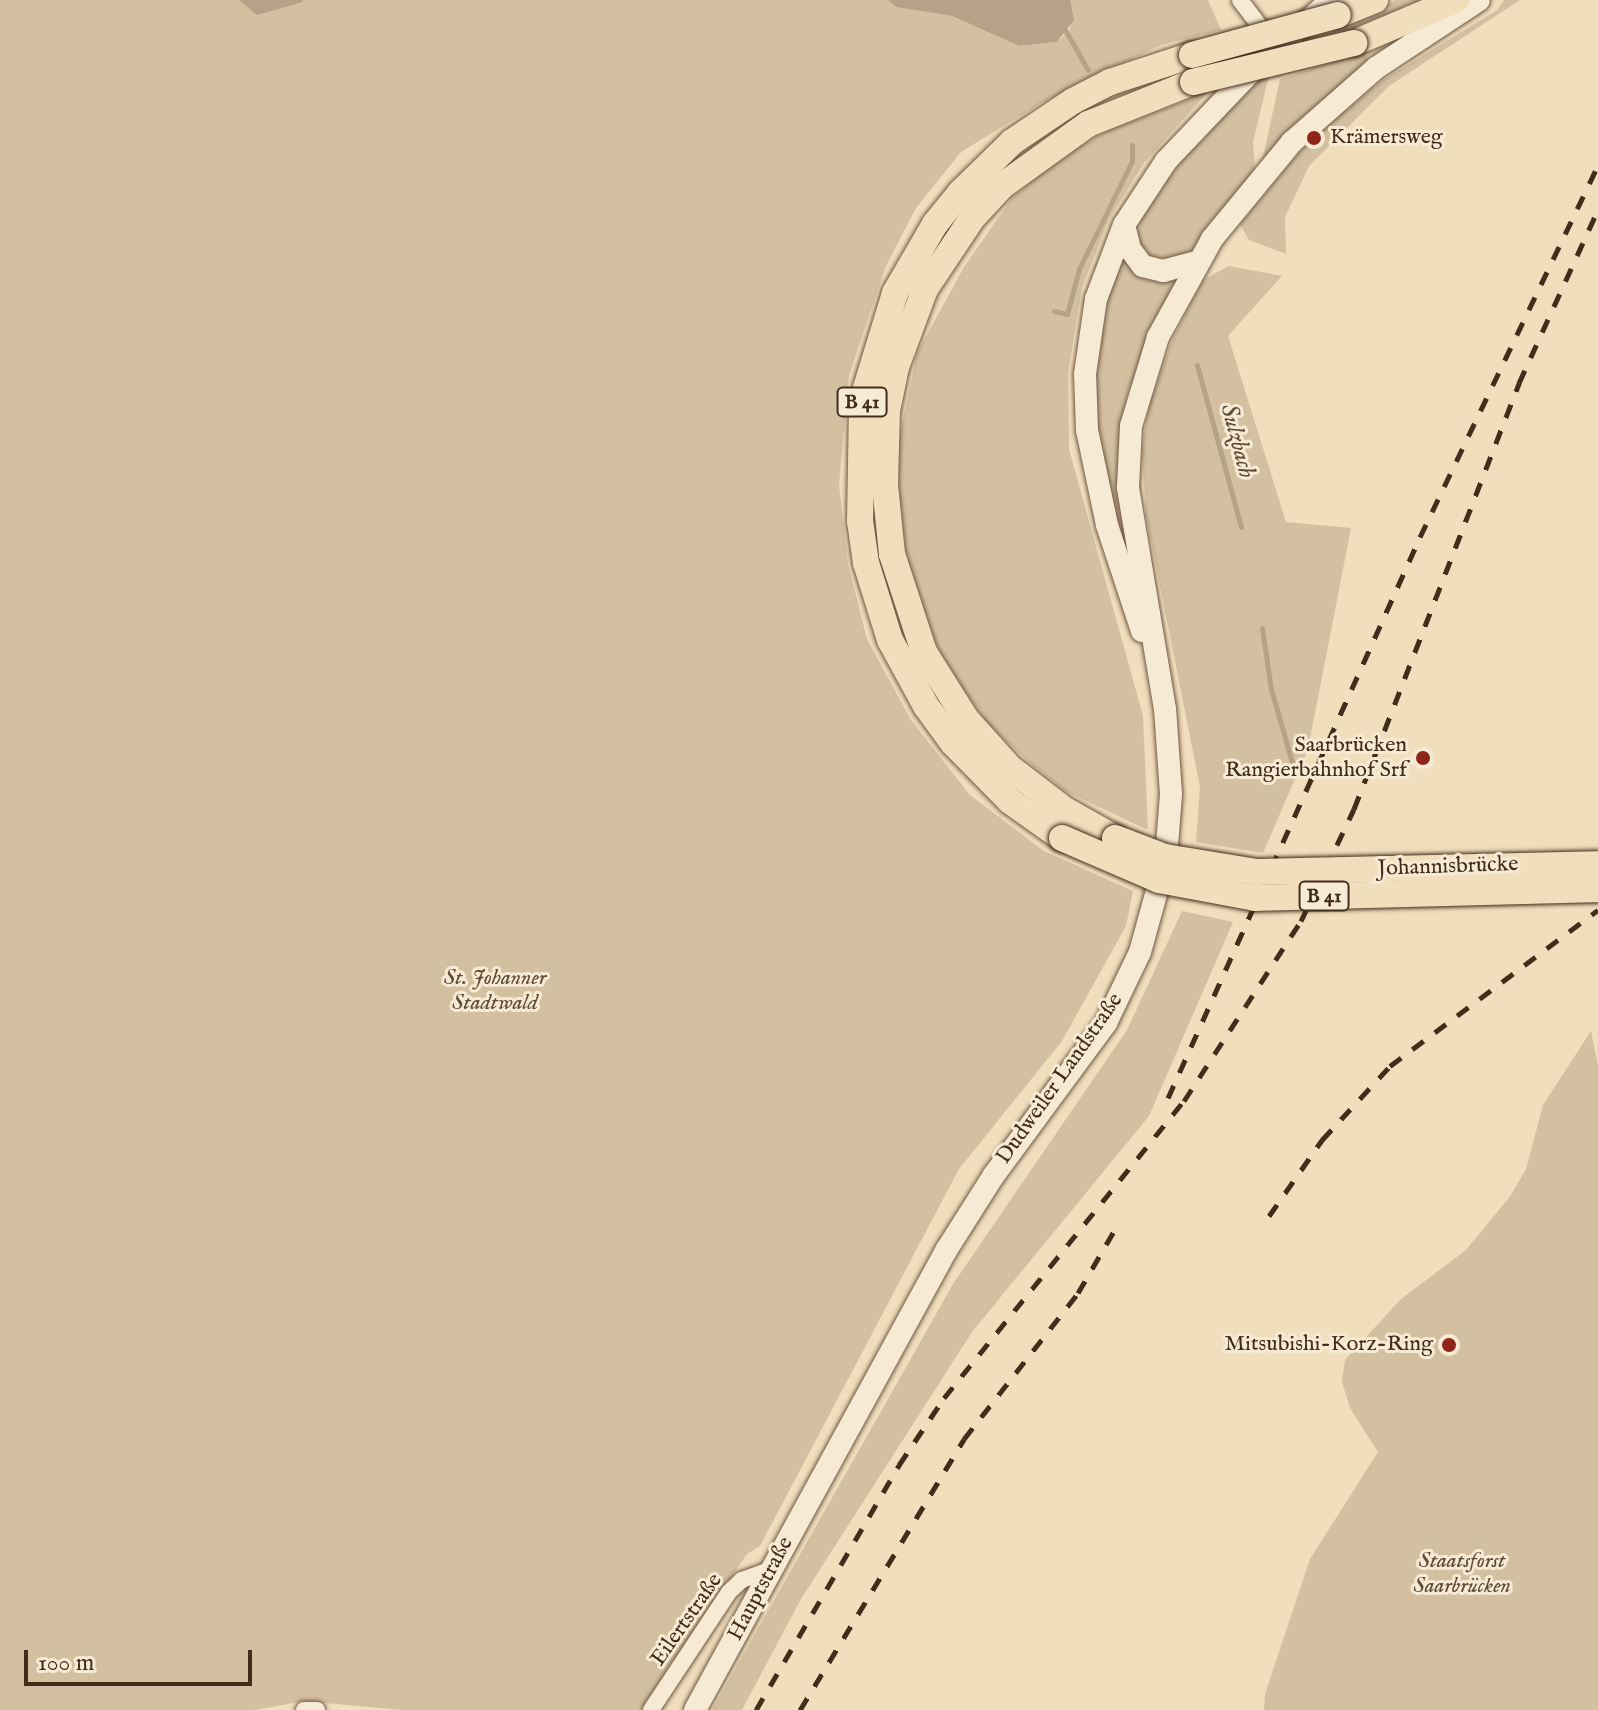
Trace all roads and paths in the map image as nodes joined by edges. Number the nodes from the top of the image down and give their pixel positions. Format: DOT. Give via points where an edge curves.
graph roads {
  1 [pos="1240,0"];
  2 [pos="1375,0"];
  3 [pos="1456,0"];
  4 [pos="1479,0"];
  5 [pos="1335,7"];
  6 [pos="1277,49"];
  7 [pos="1124,225"];
  8 [pos="1197,262"];
  9 [pos="1153,654"];
  10 [pos="1598,864"];
  11 [pos="1598,889"];
  12 [pos="826,1468"];
  13 [pos="770,1570"];
  14 [pos="304,1710"];
  15 [pos="317,1710"];
  16 [pos="651,1710"];
  17 [pos="695,1710"];
  1 -- 6 [label="street"];
  2 -- 5 [label="highway, B 41"];
  3 -- 10 [label="highway, Johannisbrücke / B 41, bridge" via="1354,43 1193,82 1088,124 1002,186 973,217 925,289 896,367 887,411 885,485 892,554 924,652 966,719 1030,785 1115,838 1207,867 1287,872"];
  4 -- 8 [label="main road, Dudweiler Landstraße" via="1376,68 1315,119 1246,193"];
  5 -- 6 [label="main road, Dudweiler Landstraße"];
  5 -- 11 [label="highway, Johannisbrücke / B 41, bridge" via="1110,82 1012,142 960,193 935,224 895,293 862,401 860,521 866,563 890,640 926,706 953,743 1010,801 1062,838 1159,880 1255,898"];
  6 -- 7 [label="main road, Dudweiler Landstraße" via="1196,127 1149,183"];
  7 -- 8 [label="main road" via="1130,249 1143,266 1163,271"];
  7 -- 9 [label="main road, Dudweiler Landstraße" via="1096,299 1085,401 1107,525"];
  8 -- 9 [label="main road, Dudweiler Landstraße" via="1158,337 1131,426 1128,487"];
  9 -- 12 [label="main road, Dudweiler Landstraße" via="1169,738 1171,806 1166,858 1140,952 1106,1023 953,1237"];
  12 -- 13 [label="main road, Hauptstraße"];
  13 -- 16 [label="street, Eilertstraße" via="742,1580 729,1592"];
  13 -- 17 [label="main road, Hauptstraße"];
  14 -- 15 [label="street"];
}
